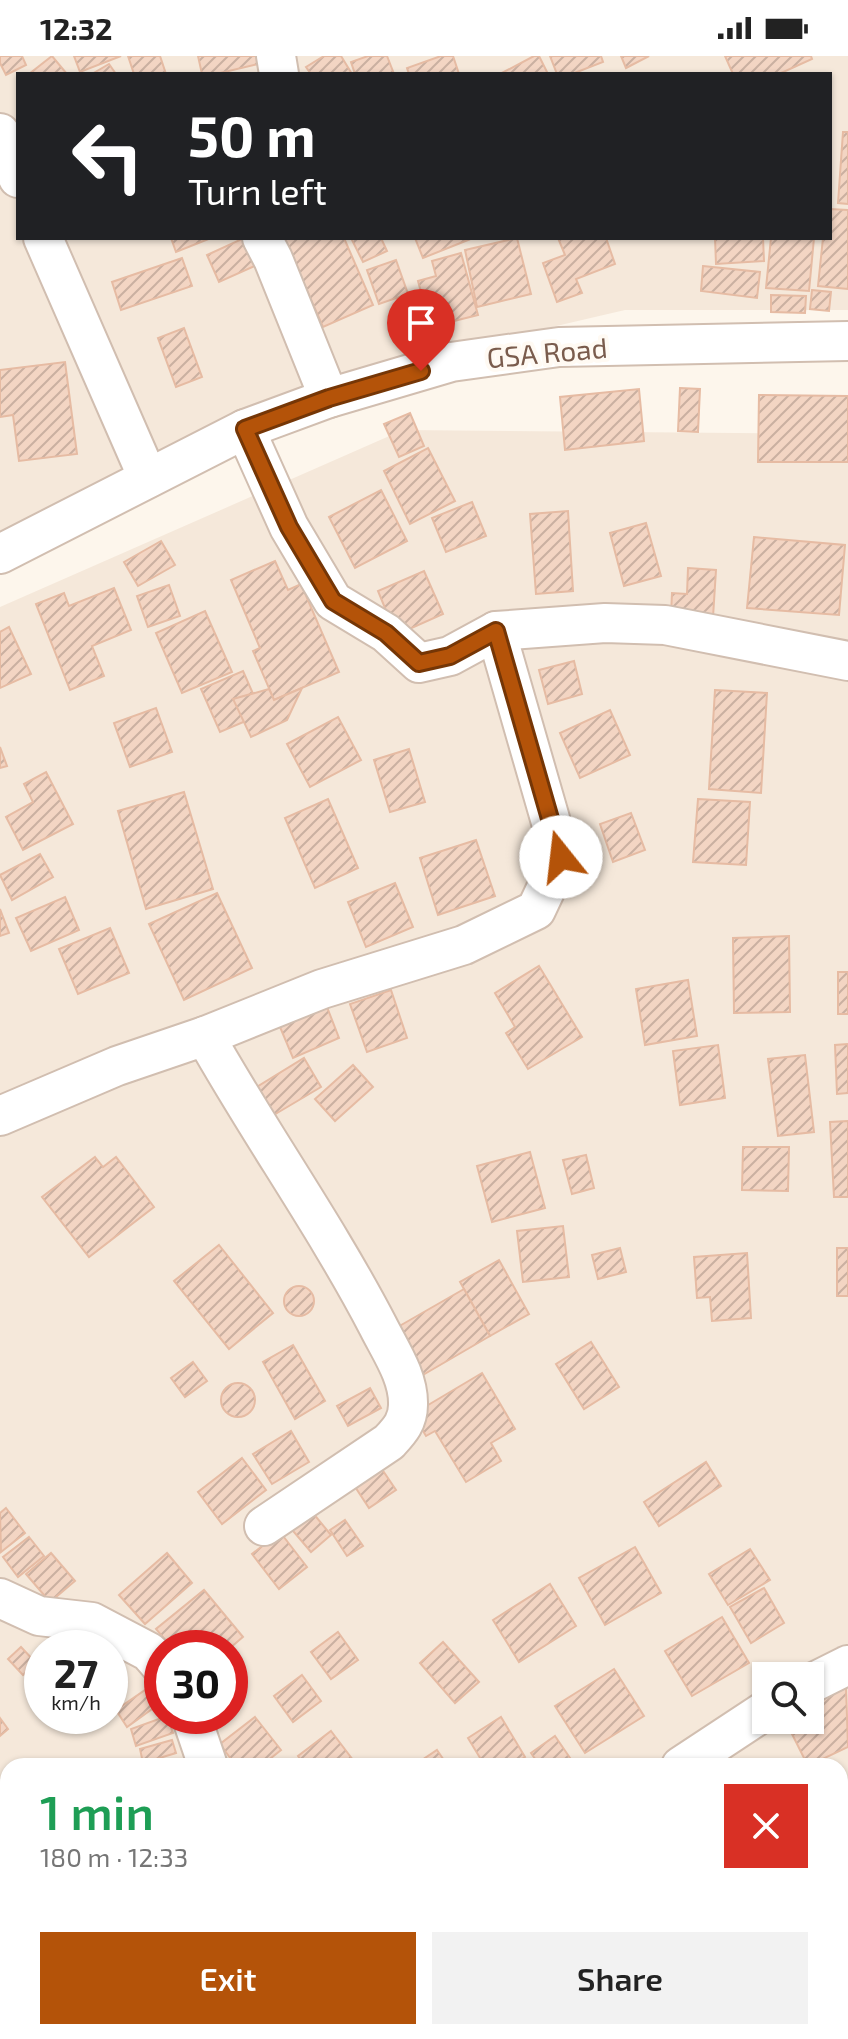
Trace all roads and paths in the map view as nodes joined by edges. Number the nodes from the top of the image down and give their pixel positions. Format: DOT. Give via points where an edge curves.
graph roads {
  1 [pos="0,133"];
  2 [pos="16,173"];
  3 [pos="44,240"];
  4 [pos="263,240"];
  5 [pos="848,341"];
  6 [pos="329,398"];
  7 [pos="245,429"];
  8 [pos="148,478"];
  9 [pos="0,554"];
  10 [pos="496,631"];
  11 [pos="848,661"];
  12 [pos="205,1036"];
  13 [pos="0,1116"];
  14 [pos="264,1526"];
  15 [pos="0,1598"];
  16 [pos="144,1649"];
  17 [pos="848,1665"];
  18 [pos="824,1677"];
  19 [pos="752,1719"];
  20 [pos="197,1734"];
  21 [pos="205,1758"];
  22 [pos="693,1758"];
  1 -- 2 [label="street"];
  3 -- 8 [label="street"];
  4 -- 6 [label="street"];
  5 -- 6 [label="street, GSA Road" via="559,347 451,362"];
  6 -- 7 [label="street, GSA Road"];
  7 -- 8 [label="street, GSA Road"];
  7 -- 10 [label="street" via="289,527 333,601 386,633 419,663 450,656"];
  8 -- 9 [label="street, GSA Road"];
  10 -- 11 [label="street" via="605,623 665,625"];
  10 -- 12 [label="street" via="561,857 536,910 464,945 322,989"];
  12 -- 13 [label="street"];
  12 -- 14 [label="street" via="364,1299 397,1363 408,1406 404,1426 389,1442"];
  15 -- 16 [label="street" via="39,1616 92,1622"];
  17 -- 18 [label="street"];
  19 -- 22 [label="street"];
  20 -- 21 [label="street"];
}
